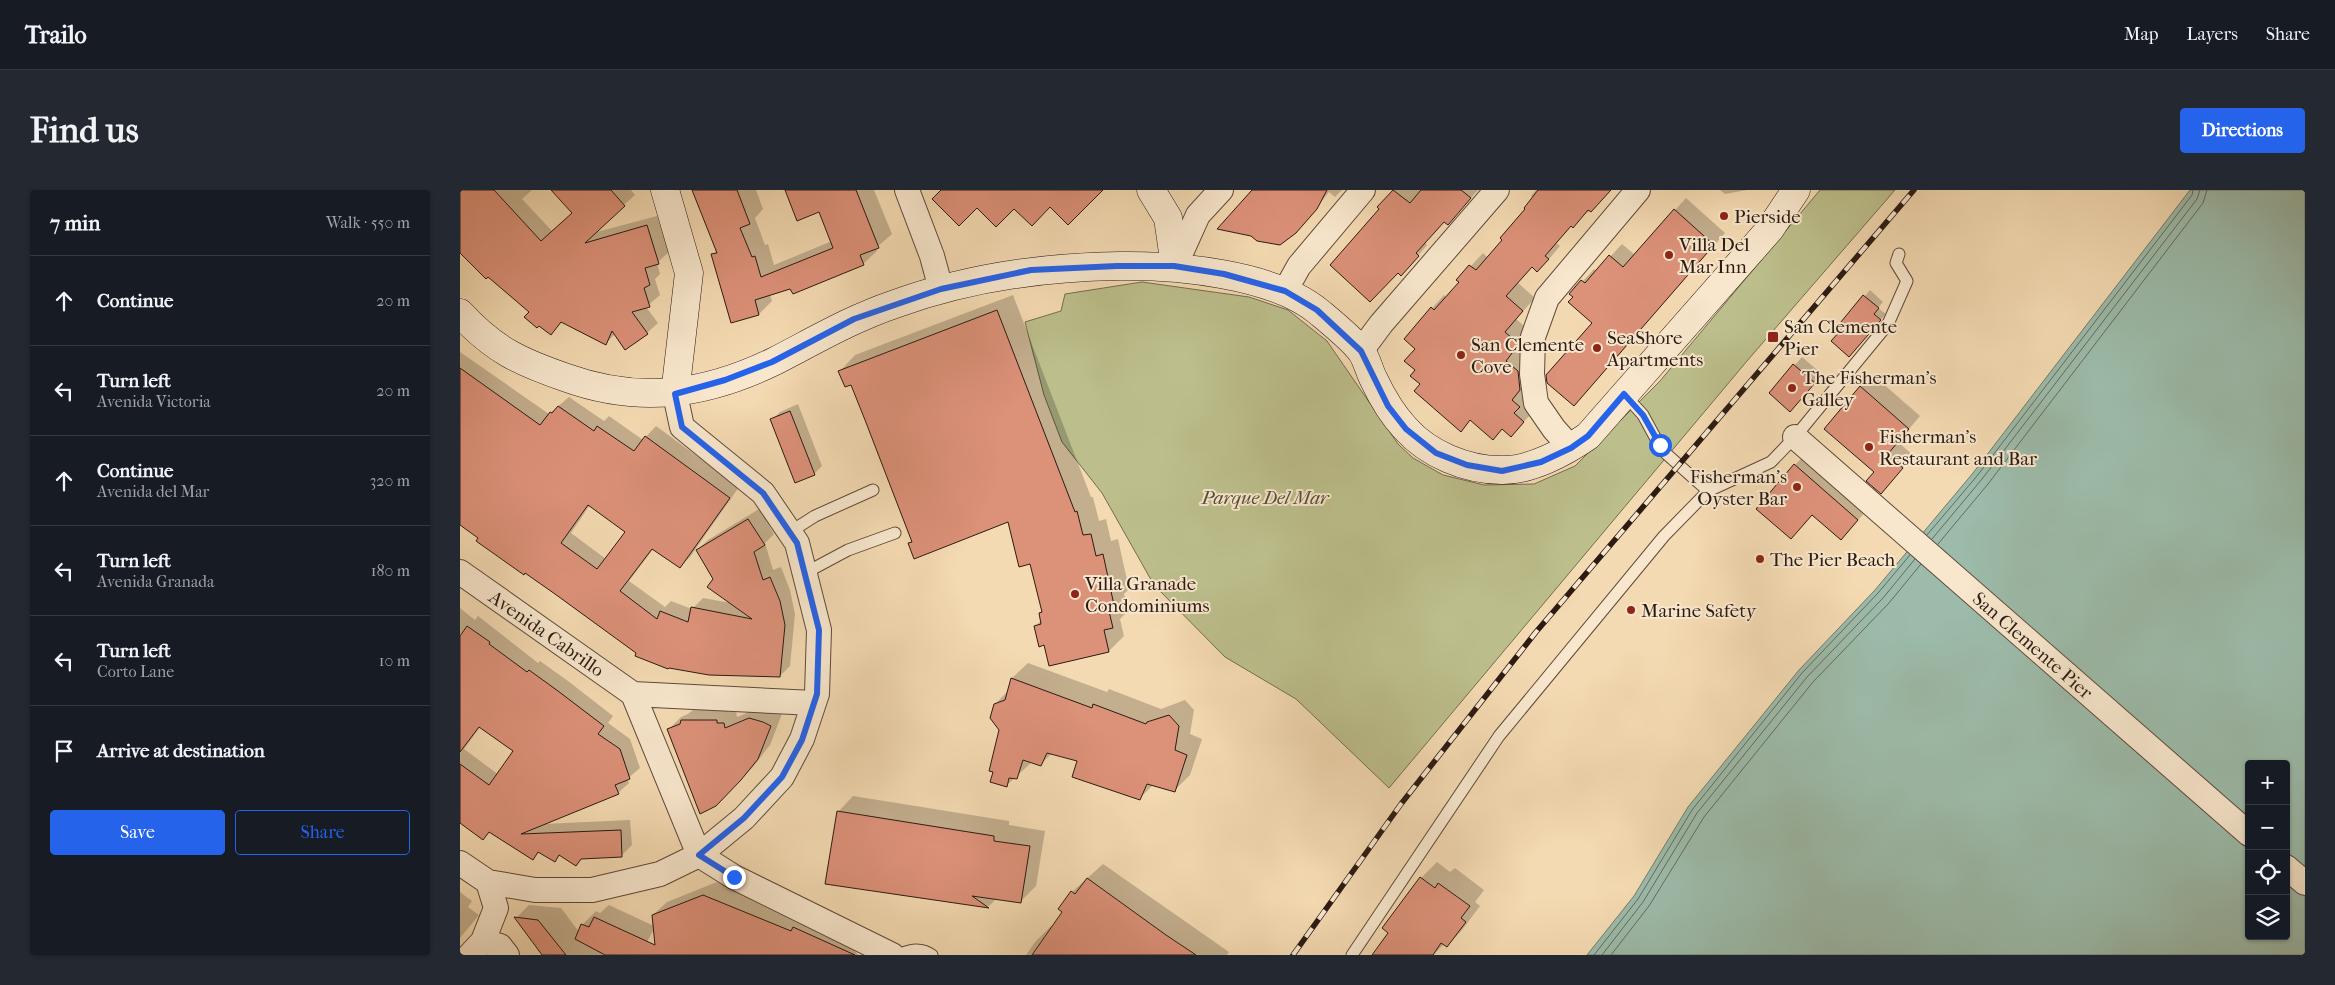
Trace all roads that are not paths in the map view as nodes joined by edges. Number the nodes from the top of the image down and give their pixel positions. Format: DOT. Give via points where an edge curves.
graph roads {
  1 [pos="665,190"];
  2 [pos="907,190"];
  3 [pos="1151,190"];
  4 [pos="1221,190"];
  5 [pos="1364,190"];
  6 [pos="1497,190"];
  7 [pos="1638,190"];
  8 [pos="1796,190"];
  9 [pos="1899,254"];
  10 [pos="1174,266"];
  11 [pos="941,289"];
  12 [pos="1285,291"];
  13 [pos="460,313"];
  14 [pos="1361,351"];
  15 [pos="675,394"];
  16 [pos="1624,394"];
  17 [pos="1795,436"];
  18 [pos="1571,448"];
  19 [pos="873,490"];
  20 [pos="1708,491"];
  21 [pos="790,532"];
  22 [pos="895,533"];
  23 [pos="460,572"];
  24 [pos="805,573"];
  25 [pos="633,694"];
  26 [pos="814,704"];
  27 [pos="2245,830"];
  28 [pos="699,855"];
  29 [pos="460,863"];
  30 [pos="2290,870"];
  31 [pos="488,882"];
  32 [pos="2305,883"];
  33 [pos="476,948"];
  34 [pos="507,955"];
  35 [pos="894,955"];
  36 [pos="932,955"];
  37 [pos="1352,955"];
  1 -- 15 [label="main road" via="689,273"];
  2 -- 11 [label="street"];
  3 -- 10 [label="main road" via="1168,218"];
  4 -- 10 [label="street" via="1198,215"];
  5 -- 12 [label="street" via="1299,266"];
  6 -- 14 [label="street"];
  7 -- 18 [label="street" via="1547,298 1533,337 1532,374 1536,403"];
  8 -- 16 [label="main road" via="1770,229"];
  9 -- 17 [label="lane" via="1896,263 1907,281 1888,324"];
  10 -- 11 [label="main road" via="1031,270"];
  10 -- 12 [label="main road" via="1224,274"];
  11 -- 15 [label="main road" via="854,319 772,362"];
  12 -- 14 [label="main road" via="1317,310"];
  13 -- 15 [label="main road" via="496,346 526,364 609,391"];
  14 -- 18 [label="main road" via="1388,406 1406,429 1436,453 1467,465 1502,471 1541,462"];
  15 -- 21 [label="street" via="682,427 763,493"];
  16 -- 18 [label="main road" via="1588,436"];
  16 -- 20 [label="lane" via="1643,415 1662,450"];
  17 -- 20 [label="lane" via="1771,462"];
  17 -- 27 [label="street, San Clemente Pier"];
  19 -- 21 [label="lane" via="815,516"];
  20 -- 37 [label="lane" via="1664,536 1499,736"];
  21 -- 24 [label="street" via="797,543"];
  22 -- 24 [label="lane" via="848,550"];
  23 -- 25 [label="street, Avenida Cabrillo"];
  24 -- 26 [label="street" via="819,630"];
  25 -- 26 [label="street"];
  25 -- 28 [label="street"];
  26 -- 28 [label="street" via="802,740 782,777 744,818"];
  28 -- 31 [label="street" via="660,874 592,890 535,890"];
  28 -- 35 [label="street" via="734,877"];
  29 -- 31 [label="street"];
  30 -- 32 [label="street"];
  31 -- 33 [label="street" via="496,908"];
  33 -- 34 [label="street" via="500,946"];
  35 -- 36 [label="lane" via="912,950 924,950"];
}
